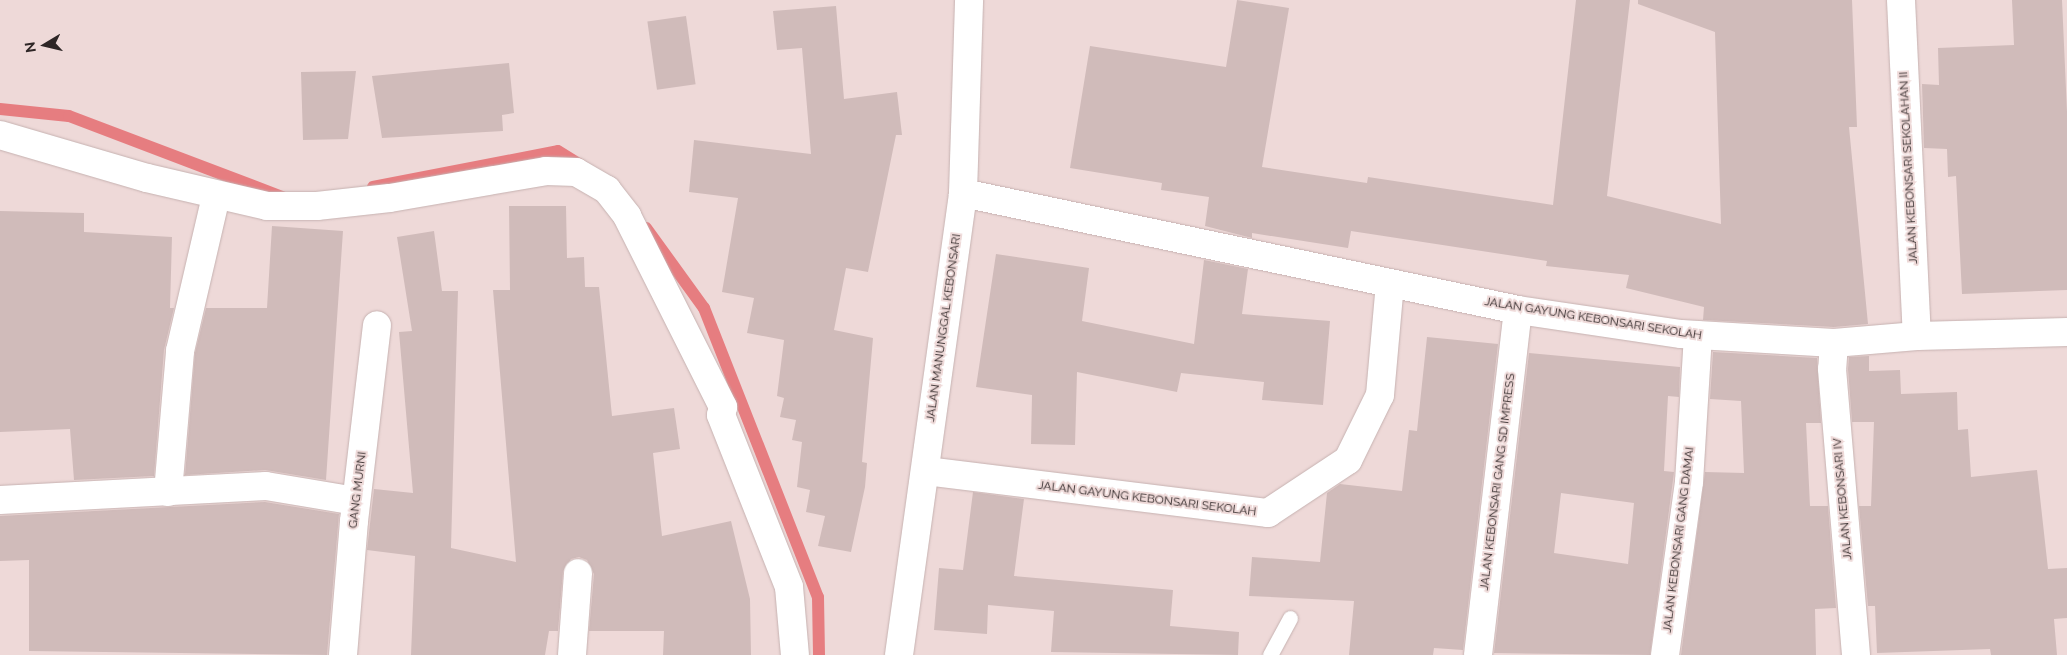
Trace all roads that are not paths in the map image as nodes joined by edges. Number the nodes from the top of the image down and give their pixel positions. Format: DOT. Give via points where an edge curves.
graph roads {
  1 [pos="1901,0"];
  2 [pos="972,1"];
  3 [pos="0,135"];
  4 [pos="962,193"];
  5 [pos="216,196"];
  6 [pos="1390,283"];
  7 [pos="1518,310"];
  8 [pos="378,325"];
  9 [pos="2067,332"];
  10 [pos="1698,335"];
  11 [pos="1917,336"];
  12 [pos="1834,343"];
  13 [pos="926,471"];
  14 [pos="168,492"];
  15 [pos="0,500"];
  16 [pos="356,501"];
  17 [pos="578,573"];
  18 [pos="1290,618"];
  19 [pos="343,655"];
  20 [pos="572,655"];
  21 [pos="795,655"];
  22 [pos="899,655"];
  23 [pos="1270,655"];
  24 [pos="1478,655"];
  25 [pos="1664,655"];
  26 [pos="1856,655"];
  1 -- 11 [label="street, JALAN KEBONSARI SEKOLAHAN II"];
  2 -- 4 [label="street, JALAN MANUNGGAL KEBONSARI"];
  3 -- 5 [label="street"];
  4 -- 6 [label="street, JALAN GAYUNG KEBONSARI SEKOLAH"];
  4 -- 13 [label="street, JALAN MANUNGGAL KEBONSARI"];
  5 -- 14 [label="street" via="180,351"];
  5 -- 21 [label="street" via="267,206 317,206 390,198 546,171 576,172 607,190 627,216 723,408 721,415 789,587"];
  6 -- 7 [label="street, JALAN GAYUNG KEBONSARI SEKOLAH"];
  6 -- 13 [label="street, JALAN GAYUNG KEBONSARI SEKOLAH" via="1380,395 1348,460 1268,513"];
  7 -- 10 [label="street, JALAN GAYUNG KEBONSARI SEKOLAH"];
  7 -- 24 [label="street, JALAN KEBONSARI GANG SD IMPRESS"];
  8 -- 16 [label="street, GANG MURNI"];
  9 -- 11 [label="street, JALAN GAYUNG KEBONSARI SEKOLAH"];
  10 -- 12 [label="street, JALAN GAYUNG KEBONSARI SEKOLAH"];
  10 -- 25 [label="street, JALAN KEBONSARI GANG DAMAI" via="1688,482"];
  11 -- 12 [label="street, JALAN GAYUNG KEBONSARI SEKOLAH"];
  12 -- 26 [label="street, JALAN KEBONSARI IV" via="1832,369"];
  13 -- 22 [label="street, JALAN MANUNGGAL KEBONSARI"];
  14 -- 15 [label="street"];
  14 -- 16 [label="street" via="266,486"];
  16 -- 19 [label="street, GANG MURNI"];
  17 -- 20 [label="street"];
  18 -- 23 [label="lane"];
}
